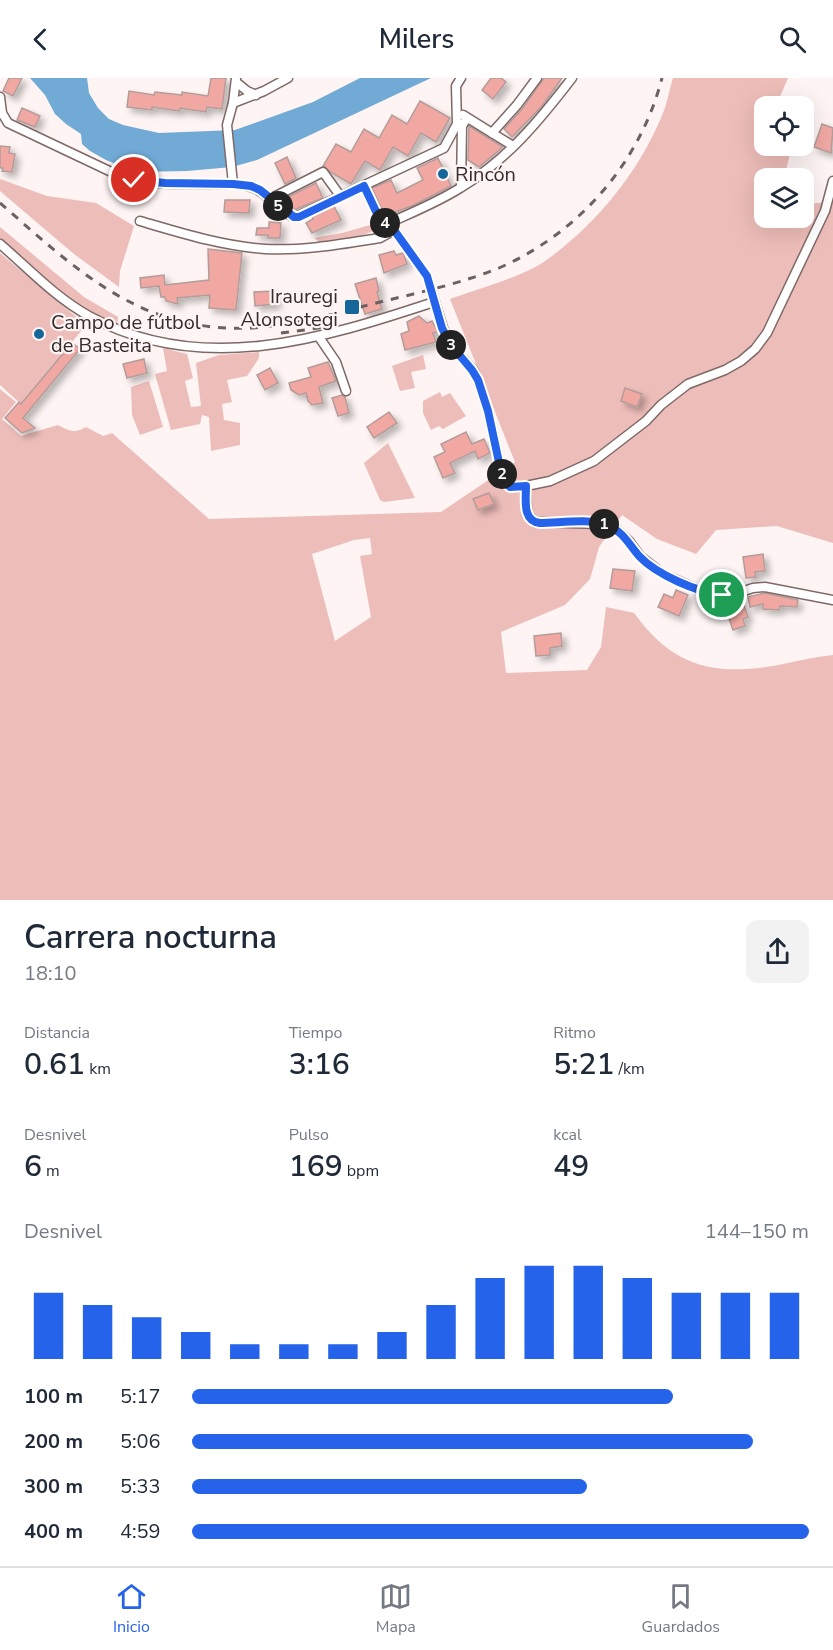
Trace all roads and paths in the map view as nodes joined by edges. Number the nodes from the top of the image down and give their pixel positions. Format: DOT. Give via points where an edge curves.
graph roads {
  1 [pos="288,78"];
  2 [pos="461,78"];
  3 [pos="537,78"];
  4 [pos="572,78"];
  5 [pos="236,80"];
  6 [pos="256,95"];
  7 [pos="0,96"];
  8 [pos="233,103"];
  9 [pos="456,109"];
  10 [pos="467,118"];
  11 [pos="492,133"];
  12 [pos="513,146"];
  13 [pos="444,148"];
  14 [pos="462,149"];
  15 [pos="833,181"];
  16 [pos="233,184"];
  17 [pos="364,186"];
  18 [pos="461,188"];
  19 [pos="342,197"];
  20 [pos="270,199"];
  21 [pos="140,221"];
  22 [pos="389,223"];
  23 [pos="0,244"];
  24 [pos="434,302"];
  25 [pos="319,337"];
  26 [pos="346,391"];
  27 [pos="526,486"];
  28 [pos="833,600"];
  1 -- 6 [label="street"];
  2 -- 9 [label="street" via="456,87"];
  3 -- 11 [label="street"];
  4 -- 12 [label="street" via="536,125"];
  5 -- 6 [label="street"];
  5 -- 8 [label="street"];
  6 -- 8 [label="street"];
  7 -- 16 [label="street" via="8,123 122,177 165,183"];
  8 -- 16 [label="street" via="227,125"];
  9 -- 10 [label="street"];
  9 -- 13 [label="street" via="457,124"];
  10 -- 11 [label="street"];
  10 -- 14 [label="street" via="462,126"];
  11 -- 12 [label="street"];
  12 -- 18 [label="street"];
  13 -- 14 [label="street" via="455,145"];
  13 -- 17 [label="street"];
  14 -- 18 [label="street"];
  15 -- 27 [label="street" via="825,211 767,333 755,349 725,370 688,384 594,461 550,481"];
  16 -- 20 [label="street" via="251,186"];
  17 -- 19 [label="street"];
  17 -- 22 [label="street" via="381,222"];
  18 -- 22 [label="street"];
  19 -- 20 [label="street" via="296,217"];
  19 -- 20 [label="street" via="321,174"];
  21 -- 22 [label="street" via="205,240 265,249 307,248 380,238 389,233"];
  22 -- 24 [label="street" via="427,276"];
  23 -- 25 [label="street" via="88,316 141,337 221,349"];
  24 -- 25 [label="street"];
  24 -- 27 [label="street" via="450,344 478,380 503,481 510,487"];
  25 -- 26 [label="street" via="336,362"];
  27 -- 28 [label="street" via="527,514 534,522 603,524 617,530 663,574 706,593 735,594 765,587"];
}
